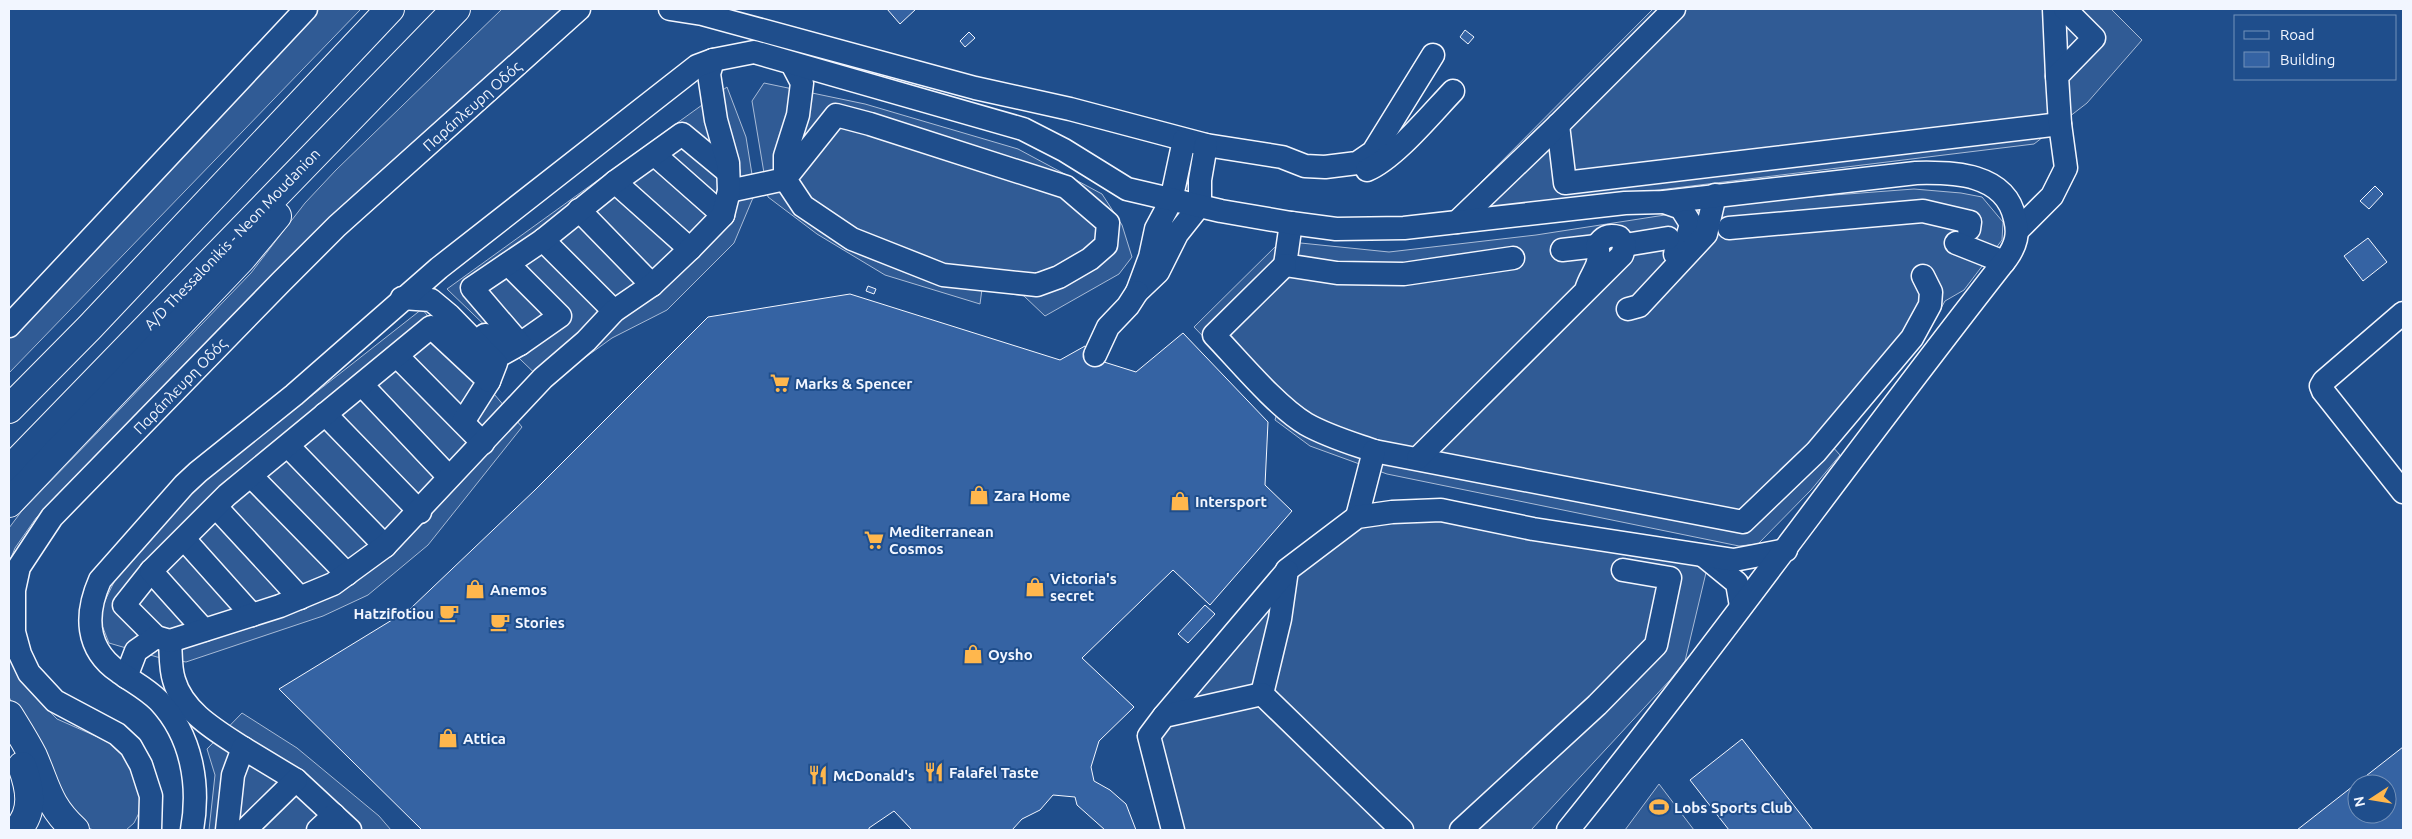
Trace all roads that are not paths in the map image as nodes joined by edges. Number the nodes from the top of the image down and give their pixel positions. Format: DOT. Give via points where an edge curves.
graph roads {
  1 [pos="306,9"];
  2 [pos="384,9"];
  3 [pos="390,9"];
  4 [pos="456,9"];
  5 [pos="596,9"];
  6 [pos="670,9"];
  7 [pos="1674,9"];
  8 [pos="2054,9"];
  9 [pos="2065,9"];
  10 [pos="697,11"];
  11 [pos="572,14"];
  12 [pos="367,32"];
  13 [pos="1433,55"];
  14 [pos="713,60"];
  15 [pos="792,64"];
  16 [pos="831,74"];
  17 [pos="2058,76"];
  18 [pos="678,80"];
  19 [pos="1453,92"];
  20 [pos="710,112"];
  21 [pos="2060,124"];
  22 [pos="1558,126"];
  23 [pos="335,133"];
  24 [pos="1184,140"];
  25 [pos="1206,145"];
  26 [pos="655,155"];
  27 [pos="1306,166"];
  28 [pos="785,179"];
  29 [pos="728,181"];
  30 [pos="615,182"];
  31 [pos="1715,195"];
  32 [pos="1171,200"];
  33 [pos="1664,202"];
  34 [pos="1200,205"];
  35 [pos="579,210"];
  36 [pos="723,215"];
  37 [pos="1457,222"];
  38 [pos="1291,223"];
  39 [pos="1729,228"];
  40 [pos="2018,230"];
  41 [pos="1668,238"];
  42 [pos="543,240"];
  43 [pos="1625,245"];
  44 [pos="1598,246"];
  45 [pos="690,249"];
  46 [pos="1562,250"];
  47 [pos="2008,257"];
  48 [pos="1513,258"];
  49 [pos="508,264"];
  50 [pos="1285,264"];
  51 [pos="439,268"];
  52 [pos="1923,276"];
  53 [pos="652,285"];
  54 [pos="1586,290"];
  55 [pos="1137,292"];
  56 [pos="402,298"];
  57 [pos="614,311"];
  58 [pos="2403,313"];
  59 [pos="560,316"];
  60 [pos="9,326"];
  61 [pos="586,341"];
  62 [pos="1095,355"];
  63 [pos="396,356"];
  64 [pos="502,361"];
  65 [pos="362,385"];
  66 [pos="9,409"];
  67 [pos="325,414"];
  68 [pos="463,422"];
  69 [pos="483,443"];
  70 [pos="288,446"];
  71 [pos="1374,451"];
  72 [pos="1418,458"];
  73 [pos="9,470"];
  74 [pos="251,476"];
  75 [pos="449,477"];
  76 [pos="2403,492"];
  77 [pos="9,503"];
  78 [pos="216,507"];
  79 [pos="420,512"];
  80 [pos="1357,518"];
  81 [pos="184,539"];
  82 [pos="385,546"];
  83 [pos="1786,550"];
  84 [pos="1704,556"];
  85 [pos="1287,570"];
  86 [pos="1623,570"];
  87 [pos="151,571"];
  88 [pos="347,574"];
  89 [pos="300,598"];
  90 [pos="1741,606"];
  91 [pos="252,615"];
  92 [pos="204,630"];
  93 [pos="163,639"];
  94 [pos="126,677"];
  95 [pos="1262,694"];
  96 [pos="9,715"];
  97 [pos="1164,716"];
  98 [pos="9,740"];
  99 [pos="243,748"];
  100 [pos="296,780"];
  101 [pos="326,823"];
  102 [pos="146,824"];
  103 [pos="240,826"];
  104 [pos="17,830"];
  105 [pos="75,830"];
  106 [pos="192,830"];
  107 [pos="350,830"];
  108 [pos="1173,830"];
  109 [pos="1402,830"];
  110 [pos="1461,830"];
  111 [pos="1568,830"];
  1 -- 60 [label="street"];
  2 -- 12 [label="highway"];
  3 -- 12 [label="highway"];
  4 -- 23 [label="highway, A/D Thessalonikis - Neon Moudanion"];
  5 -- 11 [label="street"];
  6 -- 10 [label="street"];
  7 -- 22 [label="street"];
  8 -- 17 [label="street"];
  9 -- 17 [label="street" via="2094,38"];
  10 -- 24 [label="street" via="975,88 1070,109"];
  11 -- 102 [label="street, Παράπλευρη Οδός" via="337,226 281,282 52,517 19,567 14,590 14,632 20,654 29,672 56,701 117,734 131,747 151,796"];
  12 -- 66 [label="highway"];
  13 -- 27 [label="street" via="1373,152 1357,163 1326,168"];
  14 -- 15 [label="street" via="754,52"];
  14 -- 18 [label="street" via="697,66"];
  14 -- 20 [label="street" via="709,74"];
  15 -- 16 [label="street"];
  15 -- 28 [label="street" via="802,83 798,115 785,156"];
  16 -- 28 [label="street" via="815,89"];
  16 -- 32 [label="street" via="1023,129 1127,189"];
  17 -- 21 [label="street"];
  18 -- 20 [label="street" via="689,81"];
  18 -- 51 [label="street"];
  19 -- 27 [label="street" via="1376,166 1340,179"];
  20 -- 29 [label="street" via="728,163"];
  21 -- 22 [label="street" via="1565,183"];
  21 -- 40 [label="street" via="2066,168 2052,196"];
  22 -- 37 [label="street"];
  23 -- 73 [label="highway, A/D Thessalonikis - Neon Moudanion"];
  23 -- 77 [label="highway" via="312,173 242,258"];
  24 -- 25 [label="street"];
  24 -- 32 [label="street"];
  25 -- 27 [label="street" via="1282,157"];
  25 -- 34 [label="street"];
  26 -- 29 [label="street" via="682,134"];
  26 -- 30 [label="street"];
  26 -- 36 [label="street"];
  28 -- 28 [label="street" via="803,206 852,239 943,275 1037,284 1059,278 1106,245 1108,223 1066,187 836,116"];
  28 -- 29 [label="street"];
  29 -- 36 [label="street"];
  30 -- 35 [label="street"];
  30 -- 45 [label="street"];
  31 -- 33 [label="street"];
  31 -- 33 [label="street" via="1706,234 1639,306 1628,310 1632,298 1686,242 1690,224 1681,208"];
  31 -- 40 [label="street" via="1901,174 1957,173 1986,181 2001,193 2012,208"];
  32 -- 34 [label="street"];
  32 -- 55 [label="street" via="1156,229"];
  33 -- 37 [label="street" via="1626,203"];
  34 -- 38 [label="street"];
  34 -- 55 [label="street" via="1177,234 1158,272"];
  35 -- 42 [label="street"];
  35 -- 53 [label="street"];
  36 -- 45 [label="street"];
  37 -- 38 [label="street" via="1404,228 1336,229"];
  38 -- 50 [label="street"];
  39 -- 47 [label="street" via="1923,211 1970,222 1964,235"];
  40 -- 47 [label="street"];
  41 -- 43 [label="street"];
  42 -- 49 [label="street"];
  42 -- 57 [label="street"];
  43 -- 44 [label="street" via="1619,237 1611,235 1602,239"];
  43 -- 54 [label="street" via="1622,255"];
  44 -- 46 [label="street"];
  44 -- 54 [label="street" via="1598,268"];
  45 -- 53 [label="street"];
  47 -- 83 [label="street"];
  48 -- 50 [label="street" via="1404,274 1337,273"];
  49 -- 59 [label="street"];
  49 -- 64 [label="street" via="472,288"];
  50 -- 71 [label="street" via="1214,335 1304,423 1324,434"];
  51 -- 56 [label="street"];
  51 -- 64 [label="street" via="440,286"];
  52 -- 72 [label="street" via="1931,292 1930,305 1912,338 1816,452 1743,522"];
  53 -- 57 [label="street"];
  54 -- 72 [label="street"];
  55 -- 62 [label="street" via="1108,327"];
  56 -- 64 [label="street" via="431,300"];
  56 -- 94 [label="street" via="294,395 191,478 100,580 92,598 90,614 95,646 105,662"];
  57 -- 61 [label="street"];
  58 -- 76 [label="street" via="2321,386"];
  59 -- 61 [label="street"];
  59 -- 64 [label="street"];
  61 -- 69 [label="street" via="543,378"];
  63 -- 64 [label="street" via="430,326"];
  63 -- 65 [label="street"];
  63 -- 68 [label="street"];
  64 -- 68 [label="street"];
  65 -- 67 [label="street"];
  65 -- 75 [label="street"];
  67 -- 70 [label="street"];
  67 -- 79 [label="street"];
  68 -- 69 [label="street"];
  69 -- 75 [label="street"];
  70 -- 74 [label="street"];
  70 -- 82 [label="street"];
  71 -- 72 [label="street"];
  71 -- 80 [label="street"];
  74 -- 78 [label="street"];
  74 -- 88 [label="street"];
  75 -- 79 [label="street"];
  78 -- 81 [label="street"];
  78 -- 89 [label="street"];
  79 -- 82 [label="street"];
  80 -- 84 [label="street" via="1392,512 1441,510 1533,529"];
  80 -- 85 [label="street"];
  81 -- 87 [label="street"];
  81 -- 91 [label="street"];
  82 -- 88 [label="street"];
  83 -- 84 [label="street" via="1734,560"];
  83 -- 90 [label="street"];
  84 -- 90 [label="street" via="1737,583"];
  85 -- 95 [label="street" via="1280,619"];
  85 -- 97 [label="street"];
  86 -- 110 [label="street" via="1670,578 1656,645 1597,705"];
  87 -- 92 [label="street"];
  87 -- 93 [label="street" via="124,605"];
  88 -- 89 [label="street" via="333,584"];
  89 -- 91 [label="street"];
  90 -- 111 [label="street" via="1656,721"];
  91 -- 92 [label="street"];
  92 -- 93 [label="street"];
  93 -- 94 [label="street" via="136,651"];
  93 -- 99 [label="street" via="174,680 189,708"];
  94 -- 106 [label="street" via="160,702 182,735 196,782"];
  95 -- 97 [label="street"];
  95 -- 109 [label="street"];
  96 -- 105 [label="highway" via="33,756 41,781 59,815"];
  97 -- 108 [label="street" via="1149,736"];
  98 -- 104 [label="highway" via="30,790 30,808"];
  99 -- 100 [label="street"];
  99 -- 103 [label="street" via="233,775"];
  100 -- 101 [label="street"];
  100 -- 103 [label="street"];
  101 -- 107 [label="street"];
}
